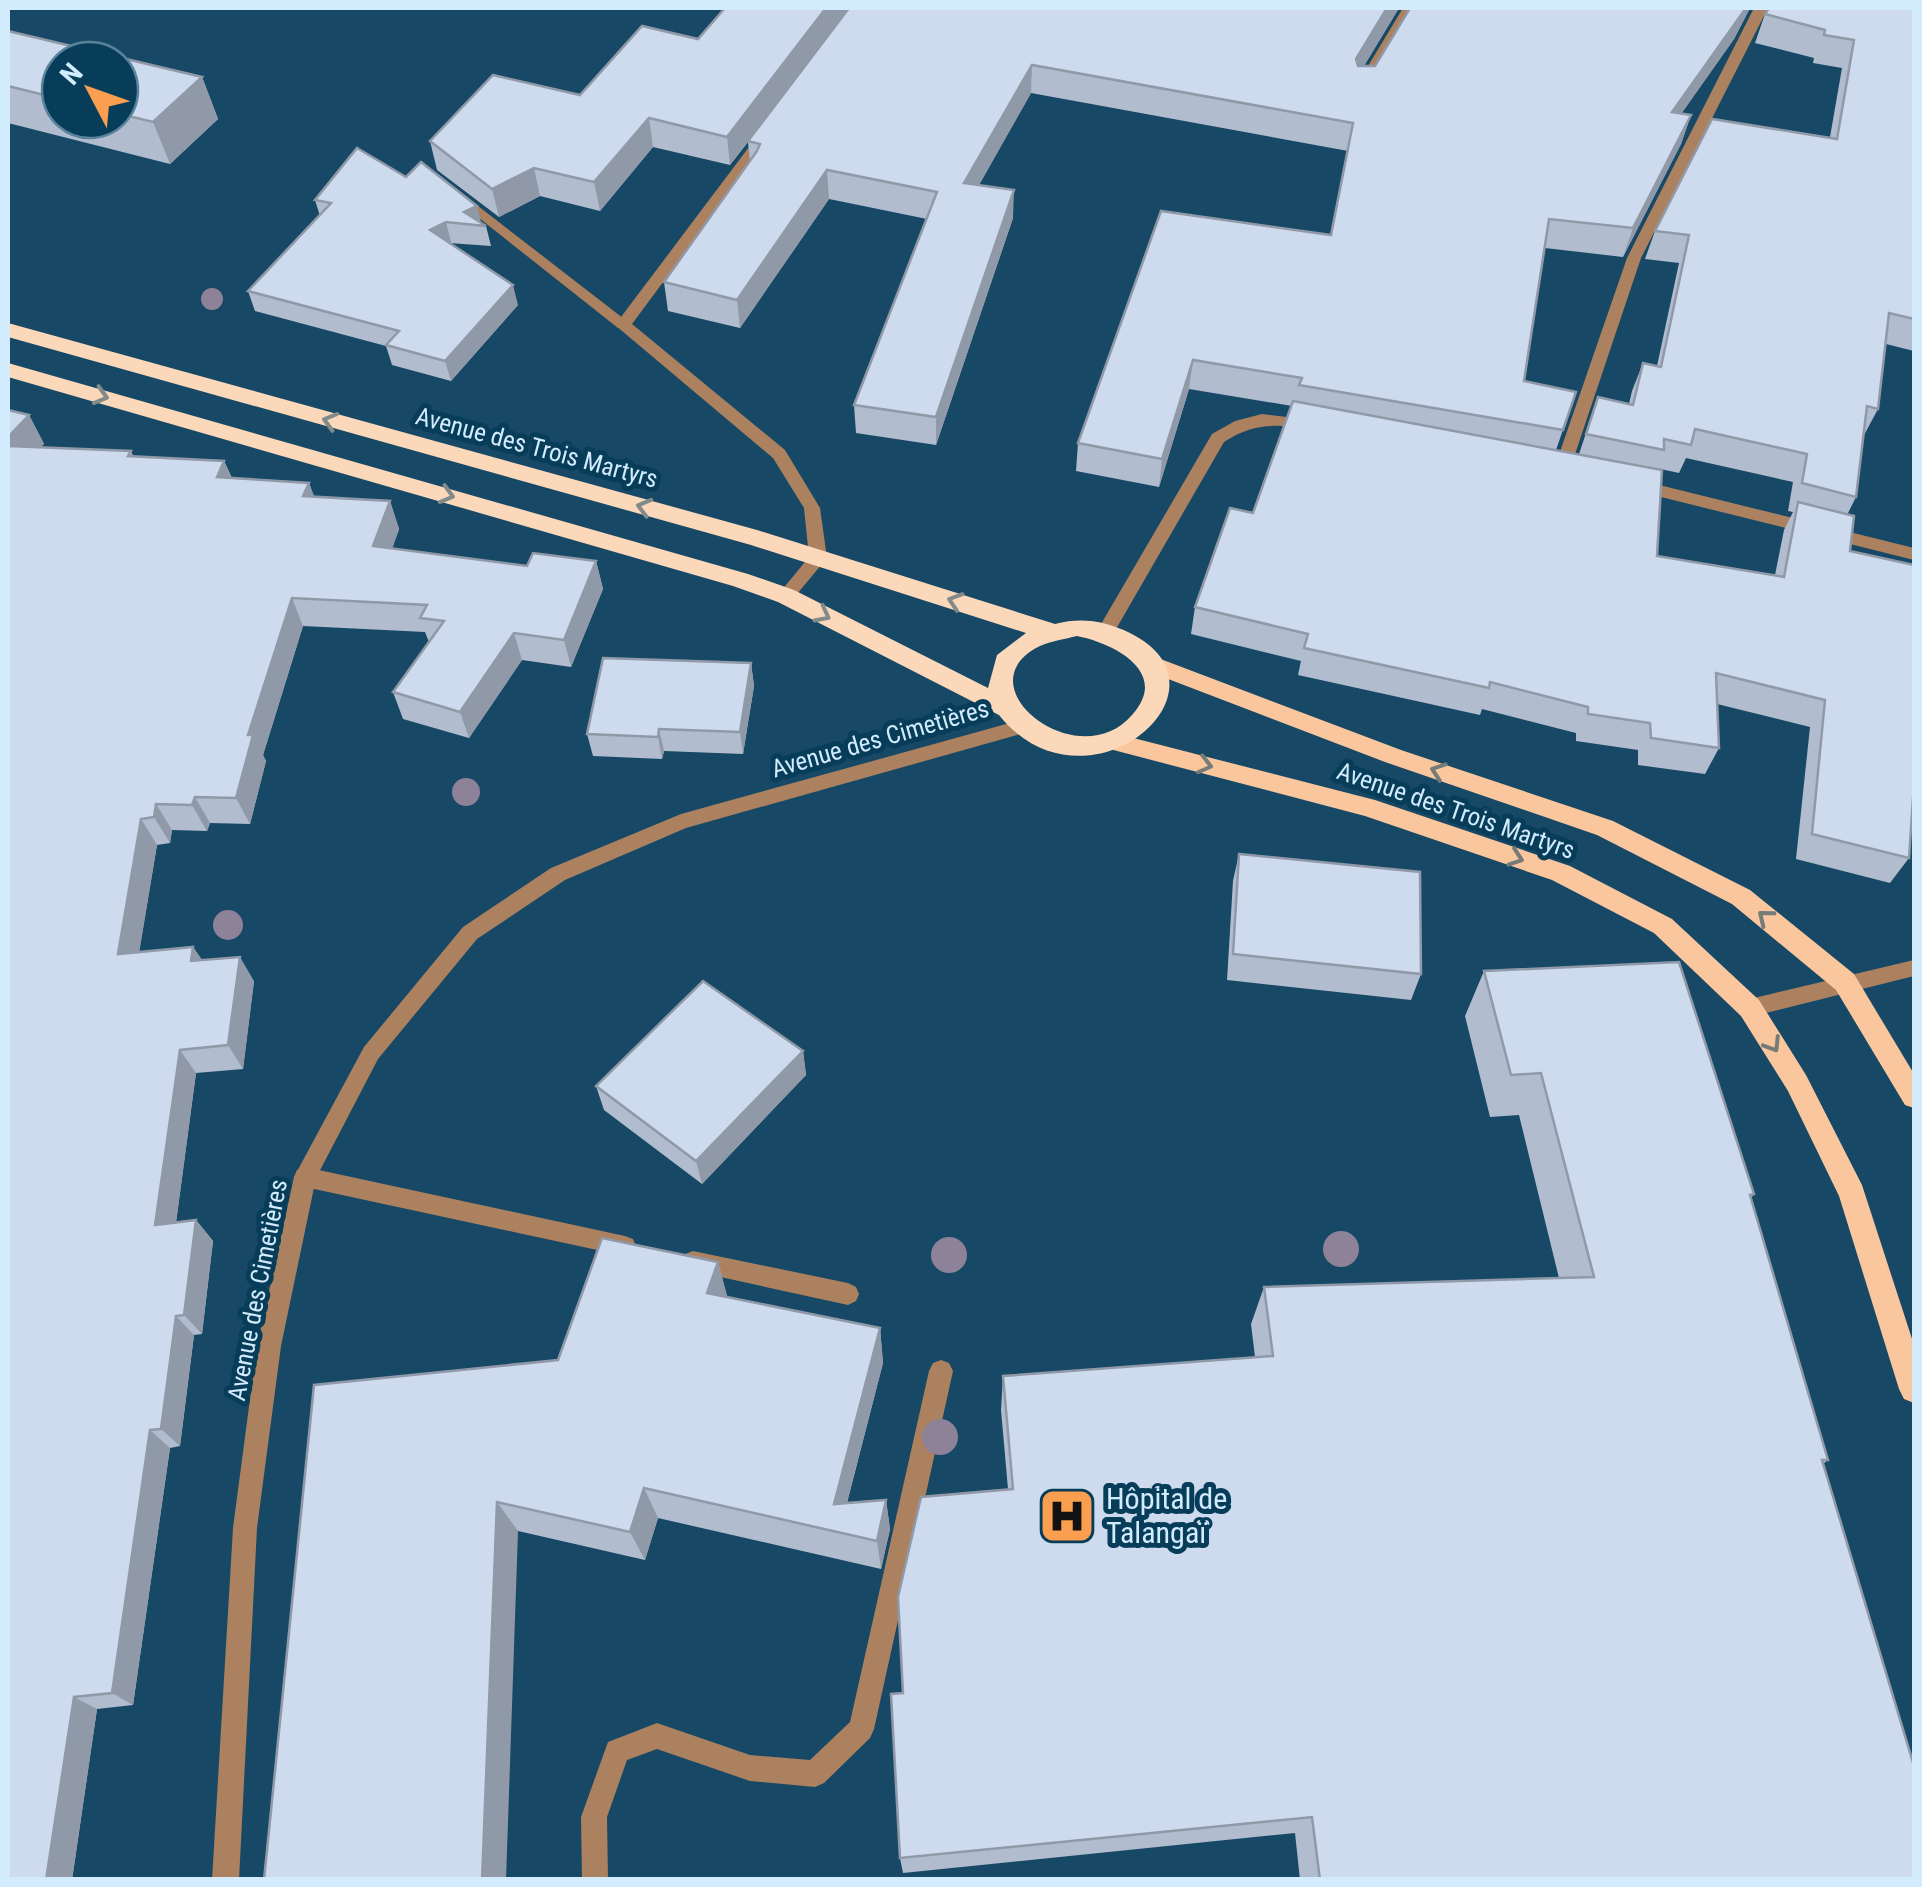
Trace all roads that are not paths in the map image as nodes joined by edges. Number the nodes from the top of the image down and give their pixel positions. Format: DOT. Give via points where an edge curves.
graph roads {
  1 [pos="1410,8"];
  2 [pos="1761,8"];
  3 [pos="1370,73"];
  4 [pos="780,114"];
  5 [pos="442,183"];
  6 [pos="623,325"];
  7 [pos="8,330"];
  8 [pos="8,370"];
  9 [pos="1334,429"];
  10 [pos="1543,466"];
  11 [pos="1616,480"];
  12 [pos="1914,554"];
  13 [pos="818,558"];
  14 [pos="786,596"];
  15 [pos="1048,630"];
  16 [pos="1106,631"];
  17 [pos="1150,663"];
  18 [pos="1004,706"];
  19 [pos="1021,727"];
  20 [pos="1110,741"];
  21 [pos="1914,968"];
  22 [pos="1846,982"];
  23 [pos="1750,1008"];
  24 [pos="1914,1097"];
  25 [pos="305,1177"];
  26 [pos="848,1294"];
  27 [pos="941,1371"];
  28 [pos="1914,1389"];
  29 [pos="225,1880"];
  30 [pos="595,1880"];
  1 -- 3 [label="street"];
  2 -- 10 [label="street" via="1634,258 1571,471"];
  4 -- 6 [label="street"];
  5 -- 6 [label="street"];
  6 -- 13 [label="street" via="778,454 812,508"];
  13 -- 7 [label="highway, Avenue des Trois Martyrs, one-way"];
  8 -- 14 [label="highway, one-way"];
  9 -- 16 [label="street" via="1278,418 1241,421 1218,438"];
  11 -- 12 [label="street"];
  13 -- 14 [label="street"];
  15 -- 13 [label="highway, Avenue des Trois Martyrs, one-way"];
  14 -- 18 [label="highway, one-way"];
  15 -- 16 [label="highway"];
  15 -- 18 [label="highway" via="1022,642 1005,661 998,684"];
  16 -- 17 [label="highway"];
  17 -- 20 [label="highway" via="1158,686 1152,709 1136,729"];
  22 -- 17 [label="main road, Avenue des Trois Martyrs, one-way" via="1741,898 1605,828"];
  18 -- 19 [label="highway"];
  19 -- 20 [label="highway" via="1079,746"];
  19 -- 25 [label="street, Avenue des Cimetières" via="681,822 558,874 470,933 371,1052"];
  20 -- 23 [label="main road, Avenue des Trois Martyrs, one-way" via="1367,807 1561,874 1663,926"];
  21 -- 22 [label="street"];
  22 -- 23 [label="street"];
  22 -- 24 [label="main road, Avenue des Trois Martyrs"];
  23 -- 28 [label="main road, Avenue des Trois Martyrs, one-way" via="1852,1194"];
  25 -- 26 [label="street"];
  25 -- 29 [label="street, Avenue des Cimetières" via="270,1346 246,1528"];
  27 -- 30 [label="street" via="861,1729 815,1774 750,1768 657,1736 617,1751 594,1817"];
}
